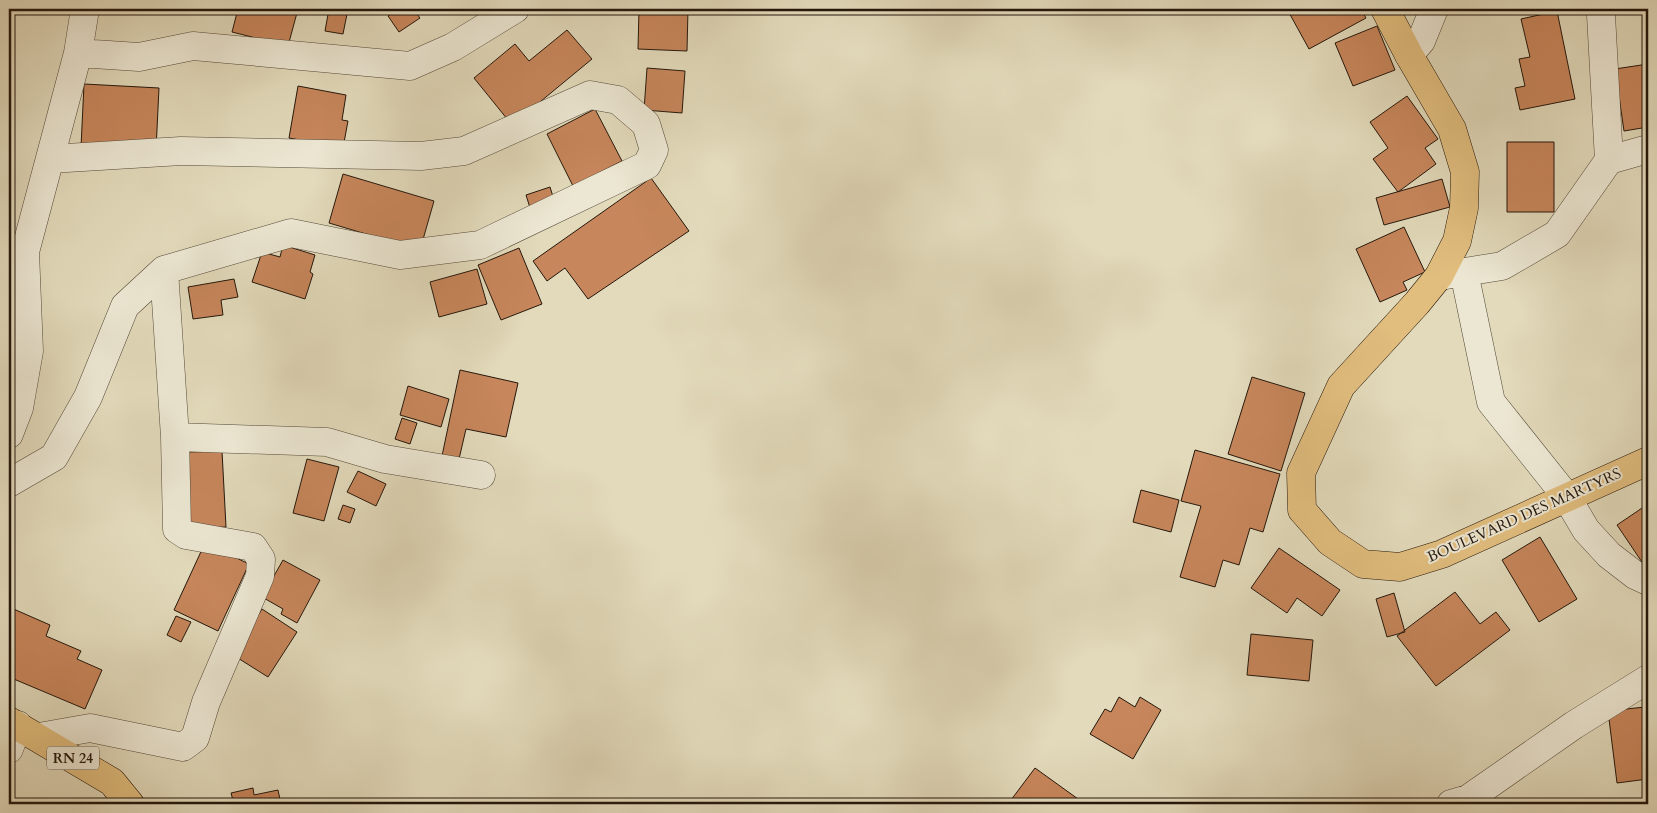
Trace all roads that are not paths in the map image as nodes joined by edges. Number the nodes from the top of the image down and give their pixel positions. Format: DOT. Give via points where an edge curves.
graph roads {
  1 [pos="85,9"];
  2 [pos="515,9"];
  3 [pos="1385,9"];
  4 [pos="1434,9"];
  5 [pos="1601,14"];
  6 [pos="78,53"];
  7 [pos="1408,55"];
  8 [pos="1648,149"];
  9 [pos="50,159"];
  10 [pos="1609,160"];
  11 [pos="164,270"];
  12 [pos="1452,274"];
  13 [pos="9,434"];
  14 [pos="175,437"];
  15 [pos="1648,461"];
  16 [pos="481,475"];
  17 [pos="9,482"];
  18 [pos="1566,496"];
  19 [pos="1648,581"];
  20 [pos="1648,679"];
  21 [pos="19,733"];
  22 [pos="130,804"];
  23 [pos="1451,804"];
  1 -- 6 [label="street"];
  2 -- 6 [label="street" via="453,47 410,66 193,46 139,57"];
  3 -- 7 [label="main road, BOULEVARD DES MARTYRS"];
  4 -- 7 [label="street" via="1421,40"];
  5 -- 10 [label="street"];
  6 -- 9 [label="street"];
  7 -- 12 [label="main road, BOULEVARD DES MARTYRS" via="1452,129 1465,172 1464,208"];
  8 -- 10 [label="street"];
  9 -- 11 [label="street" via="181,151 421,156 464,151 590,95 618,100 646,124 654,150 647,165 480,245 400,255 291,233"];
  9 -- 13 [label="street" via="25,252 29,351 19,408"];
  10 -- 12 [label="street" via="1557,234 1502,266"];
  11 -- 14 [label="street"];
  11 -- 17 [label="street" via="125,306 88,397 54,457"];
  12 -- 18 [label="street" via="1491,402"];
  12 -- 18 [label="main road, BOULEVARD DES MARTYRS" via="1417,303 1341,386 1301,473 1302,510 1330,542 1364,564 1400,566 1442,554"];
  14 -- 16 [label="street" via="327,442 384,459"];
  14 -- 21 [label="street" via="177,529 186,535 252,547 261,559 260,576 206,702 195,738 183,747 90,728"];
  15 -- 18 [label="main road, BOULEVARD DES MARTYRS"];
  18 -- 19 [label="street" via="1586,530 1609,555"];
  20 -- 23 [label="street" via="1574,725 1468,799"];
  21 -- 22 [label="main road, RN 24" via="112,782"];
}
